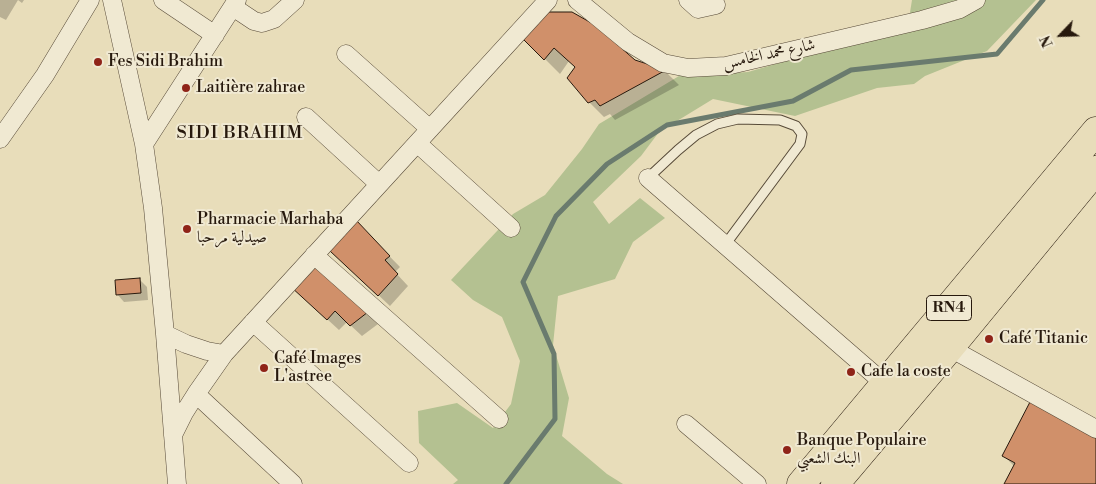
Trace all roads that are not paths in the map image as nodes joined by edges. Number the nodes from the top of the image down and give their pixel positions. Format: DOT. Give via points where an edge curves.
graph roads {
  1 [pos="90,0"];
  2 [pos="112,0"];
  3 [pos="164,0"];
  4 [pos="295,0"];
  5 [pos="548,0"];
  6 [pos="577,0"];
  7 [pos="688,0"];
  8 [pos="976,0"];
  9 [pos="235,4"];
  10 [pos="716,5"];
  11 [pos="215,35"];
  12 [pos="346,54"];
  13 [pos="306,117"];
  14 [pos="430,129"];
  15 [pos="1096,131"];
  16 [pos="0,139"];
  17 [pos="417,143"];
  18 [pos="144,144"];
  19 [pos="1096,170"];
  20 [pos="648,178"];
  21 [pos="379,184"];
  22 [pos="511,228"];
  23 [pos="726,246"];
  24 [pos="314,255"];
  25 [pos="253,322"];
  26 [pos="165,334"];
  27 [pos="950,348"];
  28 [pos="224,354"];
  29 [pos="885,384"];
  30 [pos="196,394"];
  31 [pos="499,419"];
  32 [pos="686,424"];
  33 [pos="1096,429"];
  34 [pos="174,435"];
  35 [pos="410,463"];
  36 [pos="177,484"];
  37 [pos="293,484"];
  38 [pos="757,484"];
  39 [pos="801,484"];
  40 [pos="834,484"];
  1 -- 16 [label="street" via="45,75"];
  2 -- 18 [label="street"];
  3 -- 11 [label="street"];
  4 -- 9 [label="street" via="274,19 262,23 254,21"];
  5 -- 14 [label="street"];
  6 -- 8 [label="street, شارع محمد الخامس" via="628,42 663,63 688,68 726,66 922,20"];
  7 -- 10 [label="street" via="698,9"];
  9 -- 11 [label="street"];
  11 -- 18 [label="street"];
  12 -- 14 [label="street"];
  13 -- 21 [label="street"];
  14 -- 17 [label="street"];
  15 -- 29 [label="main road, RN4"];
  17 -- 21 [label="street"];
  17 -- 22 [label="street"];
  18 -- 26 [label="street"];
  19 -- 27 [label="main road, RN4"];
  20 -- 23 [label="street"];
  20 -- 23 [label="lane" via="696,135 717,124 738,119 780,120 796,126 802,134 800,144"];
  21 -- 24 [label="street"];
  23 -- 29 [label="street"];
  24 -- 25 [label="street"];
  24 -- 31 [label="street"];
  25 -- 28 [label="street"];
  25 -- 35 [label="street"];
  26 -- 28 [label="street" via="206,351"];
  26 -- 34 [label="street"];
  27 -- 33 [label="street"];
  27 -- 40 [label="main road, RN4"];
  28 -- 30 [label="street"];
  29 -- 39 [label="main road, RN4"];
  30 -- 34 [label="street"];
  30 -- 37 [label="street"];
  32 -- 38 [label="street"];
  34 -- 36 [label="street"];
}
